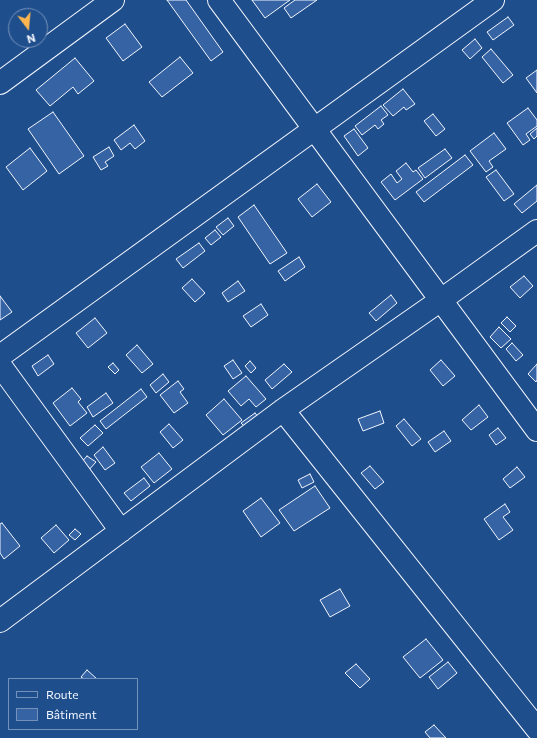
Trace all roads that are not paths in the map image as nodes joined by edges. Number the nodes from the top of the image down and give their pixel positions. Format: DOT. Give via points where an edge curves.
graph roads {
  1 [pos="113,0"];
  2 [pos="220,0"];
  3 [pos="493,0"];
  4 [pos="0,83"];
  5 [pos="314,129"];
  6 [pos="537,230"];
  7 [pos="441,300"];
  8 [pos="0,356"];
  9 [pos="0,365"];
  10 [pos="283,410"];
  11 [pos="537,430"];
  12 [pos="121,531"];
  13 [pos="0,621"];
  14 [pos="537,729"];
  1 -- 4 [label="street"];
  2 -- 5 [label="street"];
  3 -- 5 [label="street"];
  5 -- 7 [label="street"];
  5 -- 8 [label="street"];
  6 -- 7 [label="street"];
  7 -- 10 [label="street"];
  7 -- 11 [label="street"];
  9 -- 12 [label="street"];
  10 -- 12 [label="street"];
  10 -- 14 [label="street"];
  12 -- 13 [label="street"];
}
